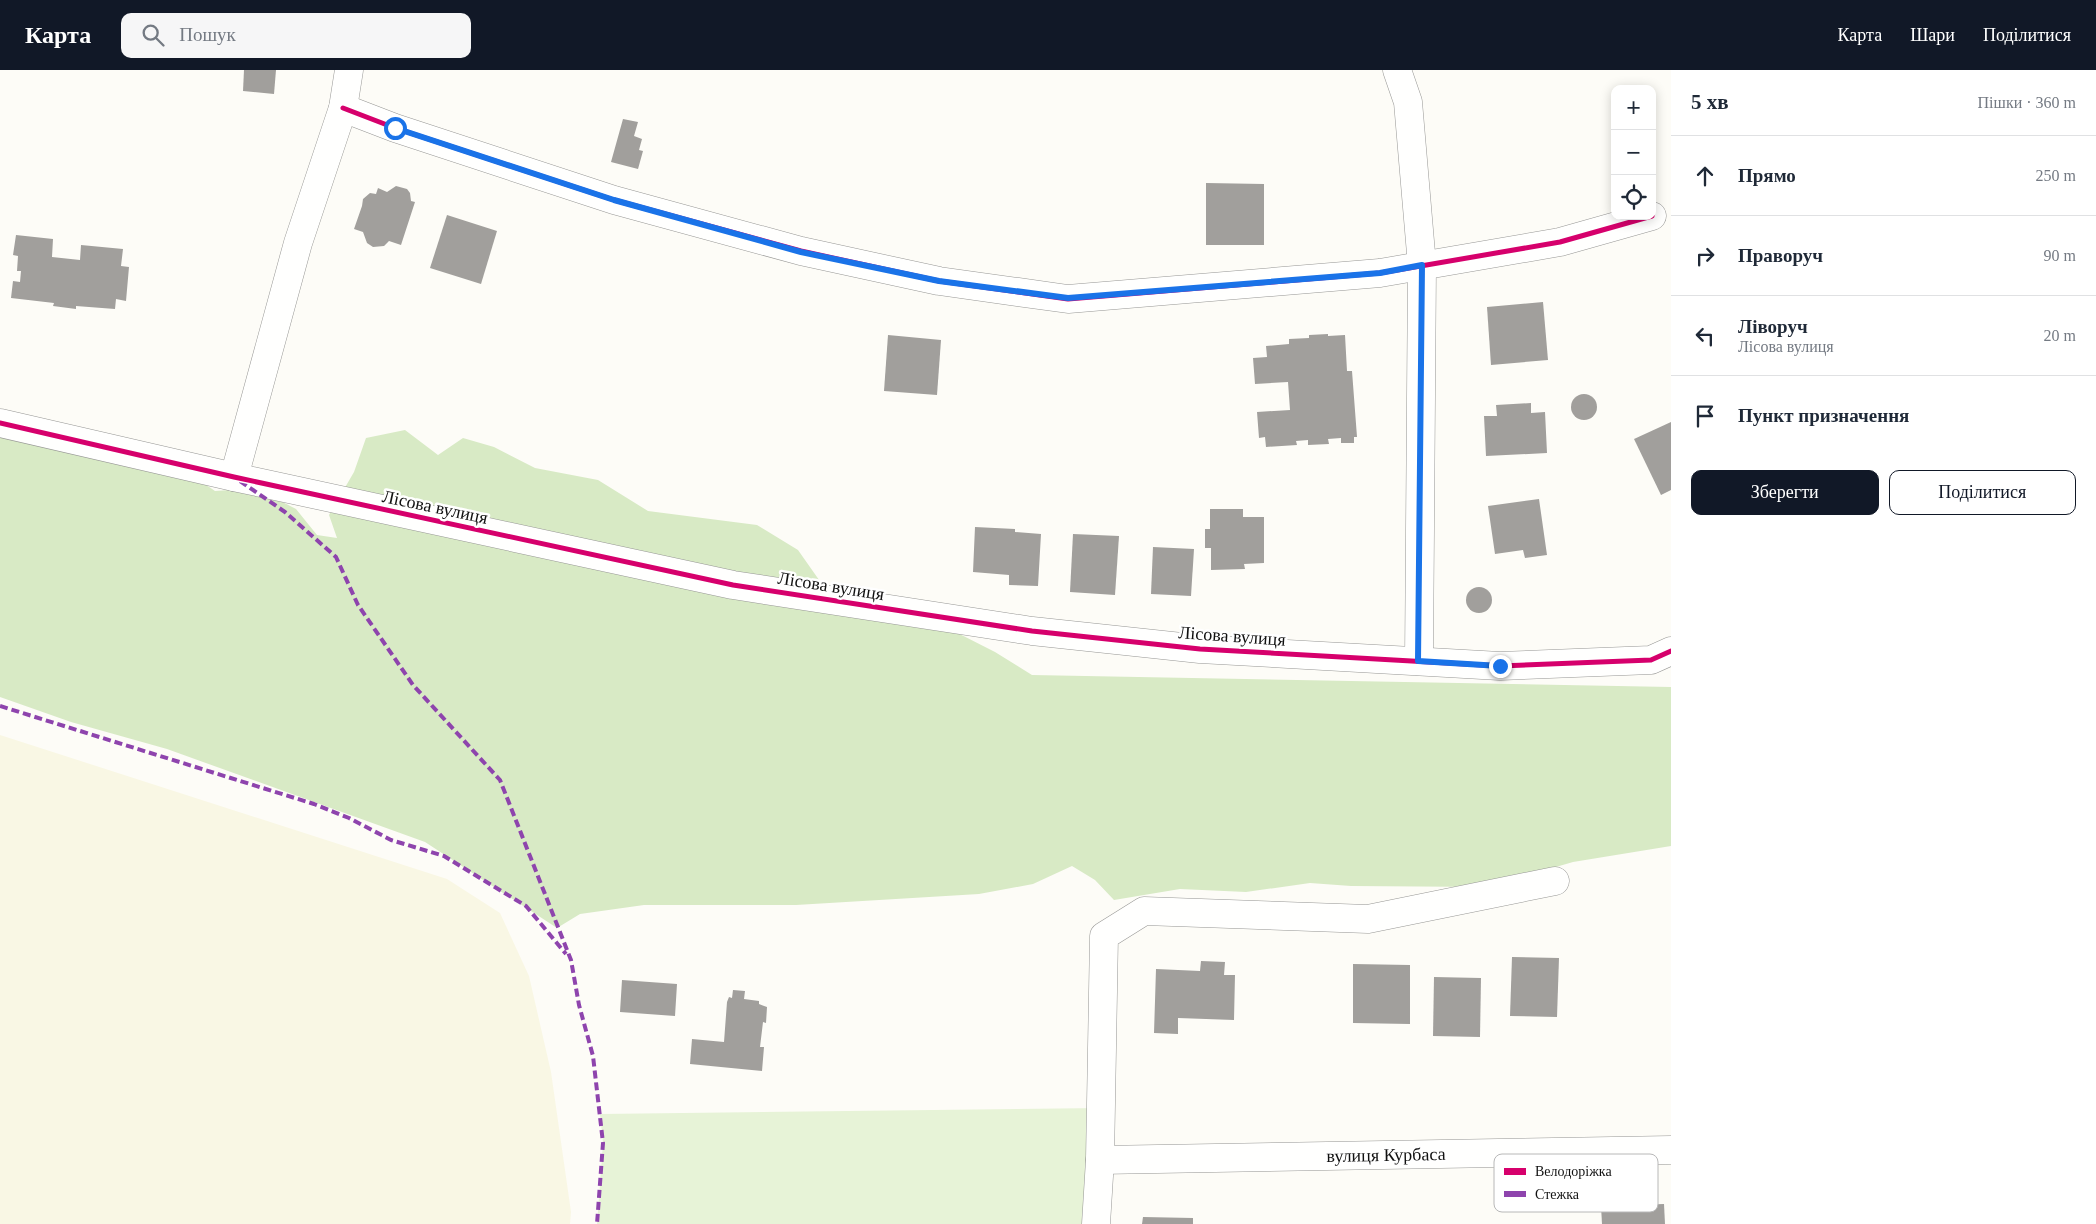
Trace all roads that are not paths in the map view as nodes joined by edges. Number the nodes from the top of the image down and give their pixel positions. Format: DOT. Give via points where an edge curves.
graph roads {
  1 [pos="349,70"];
  2 [pos="1397,70"];
  3 [pos="343,108"];
  4 [pos="1671,211"];
  5 [pos="1656,215"];
  6 [pos="1638,220"];
  7 [pos="1422,265"];
  8 [pos="0,423"];
  9 [pos="234,477"];
  10 [pos="1671,651"];
  11 [pos="1418,661"];
  12 [pos="1555,881"];
  13 [pos="1671,1150"];
  14 [pos="1100,1160"];
  15 [pos="1096,1224"];
  1 -- 3 [label="street"];
  2 -- 7 [label="street" via="1408,102"];
  3 -- 7 [label="street" via="614,200 801,252 939,281 1068,298 1380,273"];
  3 -- 9 [label="street" via="298,242"];
  4 -- 5 [label="street"];
  6 -- 7 [label="street" via="1560,242"];
  7 -- 11 [label="street"];
  8 -- 9 [label="street, Лісова вулиця"];
  9 -- 11 [label="street, Лісова вулиця" via="733,585 810,597 1032,631 1161,645"];
  10 -- 11 [label="street, Лісова вулиця" via="1651,660 1500,666"];
  12 -- 14 [label="street" via="1368,919 1144,911 1104,936"];
  13 -- 14 [label="street, вулиця Курбаса"];
  14 -- 15 [label="street"];
}
